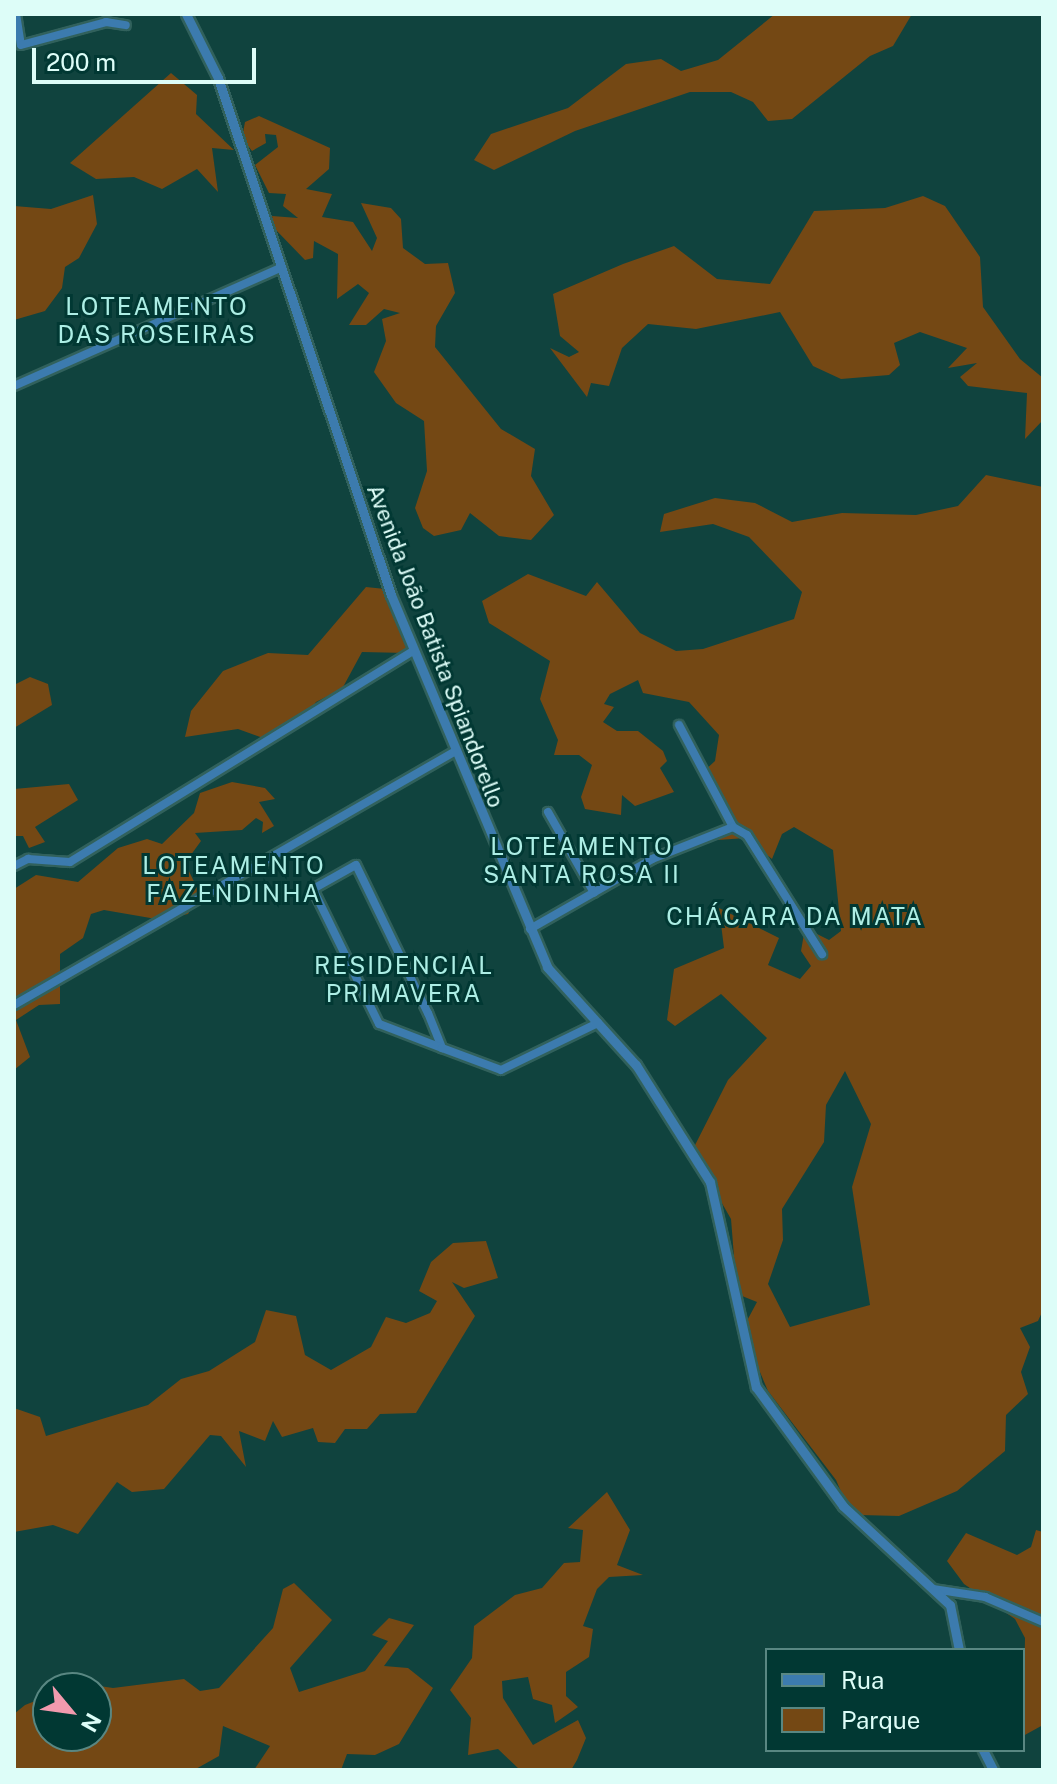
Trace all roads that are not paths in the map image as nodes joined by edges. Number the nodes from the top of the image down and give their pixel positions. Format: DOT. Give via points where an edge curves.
graph roads {
  1 [pos="16,14"];
  2 [pos="186,14"];
  3 [pos="126,25"];
  4 [pos="282,267"];
  5 [pos="14,386"];
  6 [pos="413,651"];
  7 [pos="679,725"];
  8 [pos="454,752"];
  9 [pos="548,812"];
  10 [pos="733,827"];
  11 [pos="14,866"];
  12 [pos="594,893"];
  13 [pos="530,929"];
  14 [pos="822,954"];
  15 [pos="14,1005"];
  16 [pos="598,1023"];
  17 [pos="442,1048"];
  18 [pos="933,1589"];
  19 [pos="1043,1622"];
  20 [pos="959,1648"];
  21 [pos="984,1752"];
  22 [pos="993,1770"];
  1 -- 3 [label="street" via="21,45 106,22"];
  2 -- 4 [label="street, Avenida João Batista Spiandorello" via="218,78"];
  4 -- 5 [label="street"];
  4 -- 6 [label="street, Avenida João Batista Spiandorello"];
  6 -- 8 [label="street, Avenida João Batista Spiandorello"];
  6 -- 11 [label="street" via="70,862 28,859"];
  7 -- 10 [label="street"];
  8 -- 13 [label="street, Avenida João Batista Spiandorello"];
  8 -- 15 [label="street"];
  9 -- 12 [label="street"];
  10 -- 12 [label="street" via="666,852"];
  10 -- 14 [label="street" via="747,835"];
  12 -- 13 [label="street"];
  13 -- 16 [label="street, Avenida João Batista Spiandorello" via="547,967"];
  16 -- 17 [label="street" via="501,1070"];
  16 -- 18 [label="street, Avenida João Batista Spiandorello" via="636,1065 710,1182 756,1387 843,1506"];
  17 -- 17 [label="street" via="379,1024 313,889 356,865"];
  18 -- 19 [label="street" via="985,1597"];
  18 -- 20 [label="street, Avenida João Batista Spiandorello" via="950,1605"];
  21 -- 22 [label="street"];
}
